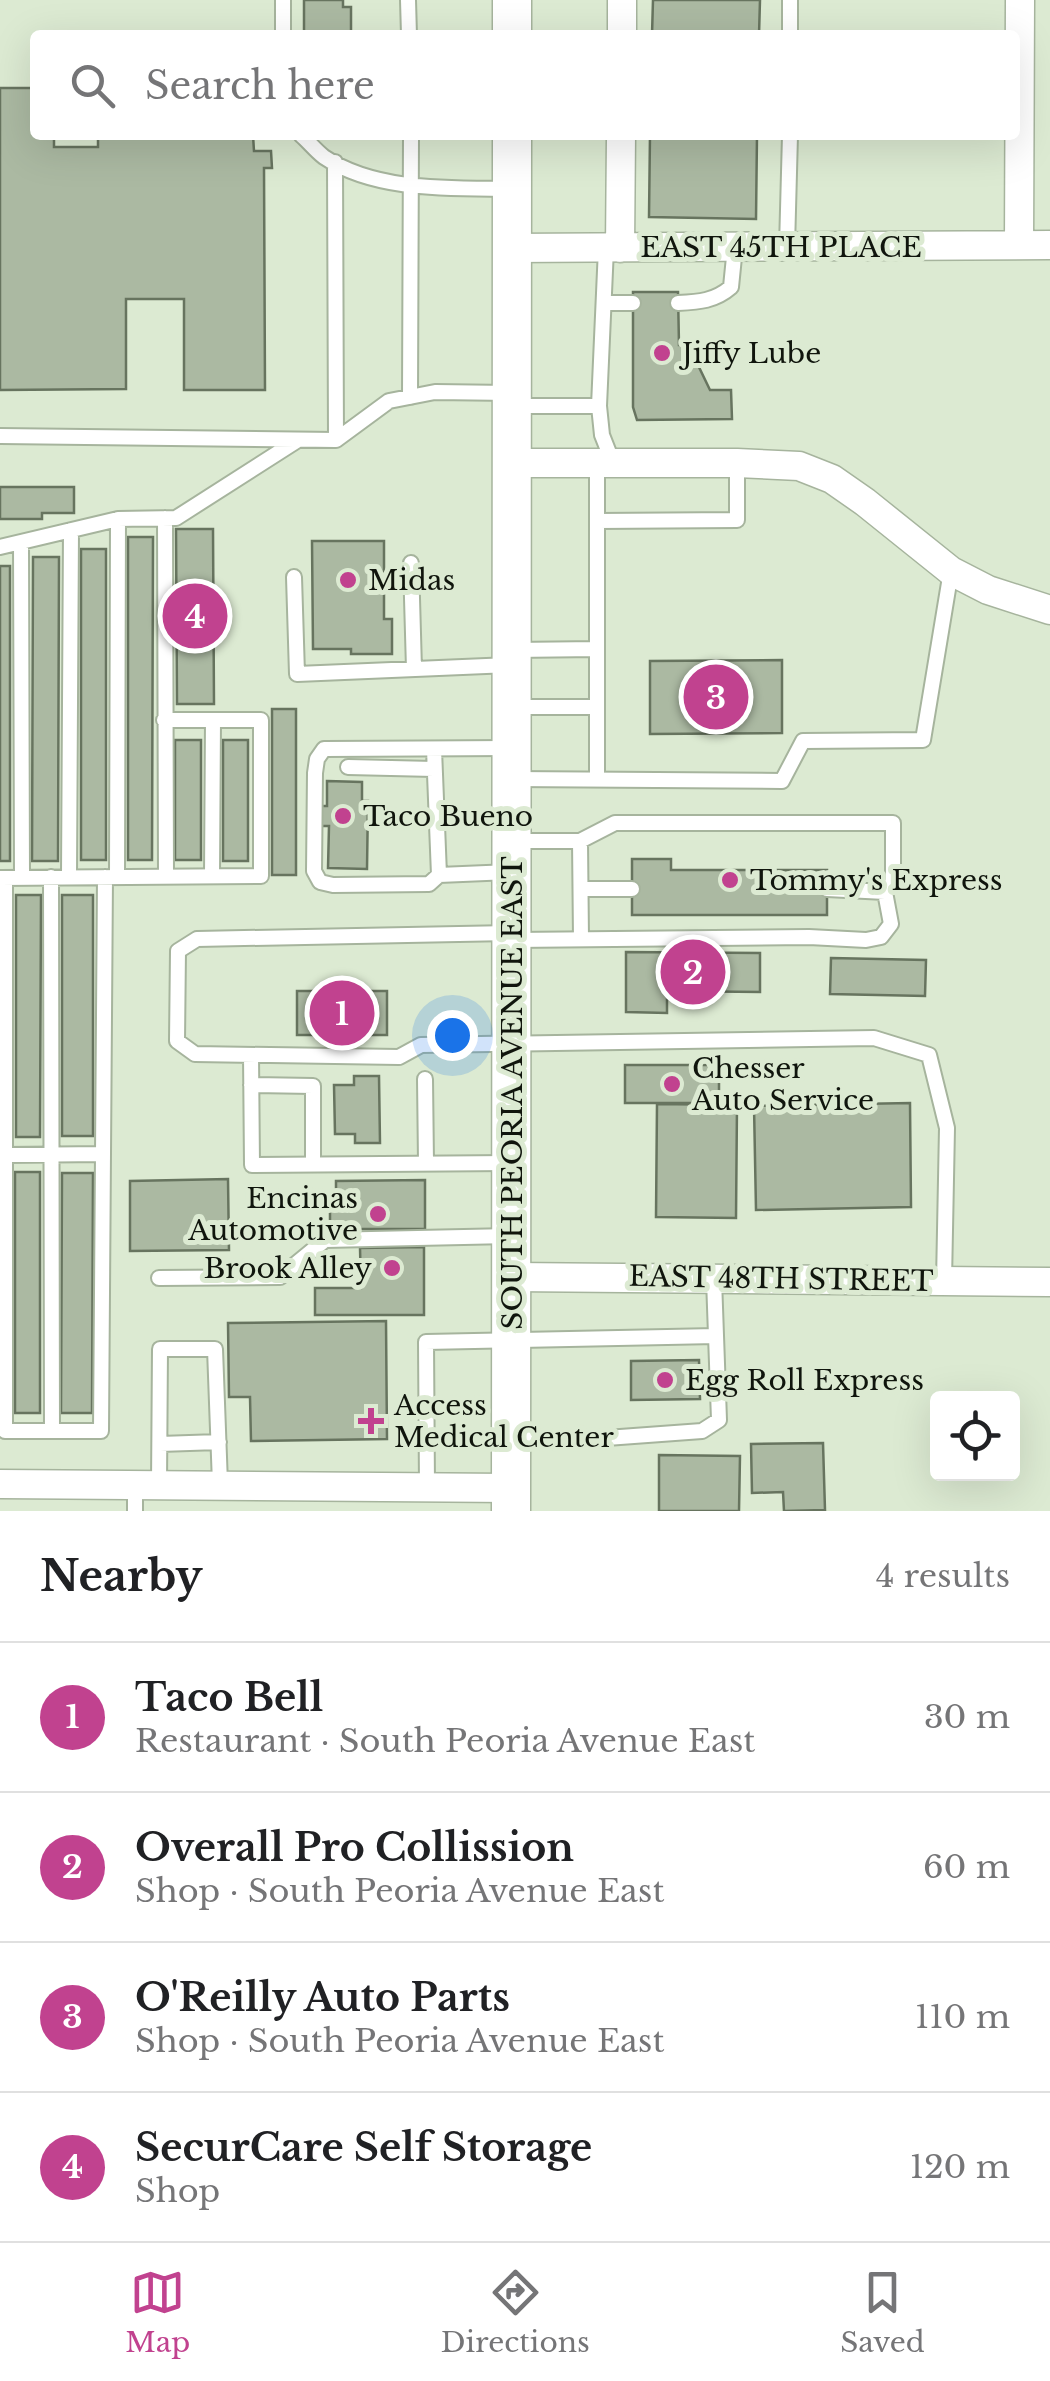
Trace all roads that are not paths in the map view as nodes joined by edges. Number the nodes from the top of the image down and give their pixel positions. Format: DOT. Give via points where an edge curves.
graph roads {
  1 [pos="283,0"];
  2 [pos="408,0"];
  3 [pos="512,0"];
  4 [pos="622,0"];
  5 [pos="790,0"];
  6 [pos="1020,0"];
  7 [pos="283,30"];
  8 [pos="409,30"];
  9 [pos="512,30"];
  10 [pos="622,30"];
  11 [pos="790,30"];
  12 [pos="1020,30"];
  13 [pos="307,140"];
  14 [pos="411,140"];
  15 [pos="512,140"];
  16 [pos="621,140"];
  17 [pos="790,140"];
  18 [pos="1019,140"];
  19 [pos="335,162"];
  20 [pos="412,184"];
  21 [pos="512,189"];
  22 [pos="1019,245"];
  23 [pos="1050,245"];
  24 [pos="735,247"];
  25 [pos="786,247"];
  26 [pos="512,248"];
  27 [pos="613,248"];
  28 [pos="633,303"];
  29 [pos="678,303"];
  30 [pos="604,304"];
  31 [pos="410,397"];
  32 [pos="511,400"];
  33 [pos="599,406"];
  34 [pos="0,436"];
  35 [pos="299,440"];
  36 [pos="336,440"];
  37 [pos="737,462"];
  38 [pos="511,463"];
  39 [pos="605,464"];
  40 [pos="164,518"];
  41 [pos="118,519"];
  42 [pos="597,521"];
  43 [pos="71,530"];
  44 [pos="21,542"];
  45 [pos="0,547"];
  46 [pos="412,562"];
  47 [pos="951,571"];
  48 [pos="294,576"];
  49 [pos="1050,610"];
  50 [pos="597,650"];
  51 [pos="511,657"];
  52 [pos="414,669"];
  53 [pos="512,707"];
  54 [pos="597,707"];
  55 [pos="164,720"];
  56 [pos="213,720"];
  57 [pos="434,749"];
  58 [pos="512,764"];
  59 [pos="348,767"];
  60 [pos="434,769"];
  61 [pos="597,780"];
  62 [pos="580,840"];
  63 [pos="512,856"];
  64 [pos="438,875"];
  65 [pos="166,876"];
  66 [pos="212,876"];
  67 [pos="52,877"];
  68 [pos="69,877"];
  69 [pos="111,877"];
  70 [pos="3,878"];
  71 [pos="22,878"];
  72 [pos="889,886"];
  73 [pos="581,889"];
  74 [pos="632,889"];
  75 [pos="827,889"];
  76 [pos="512,936"];
  77 [pos="581,939"];
  78 [pos="512,1044"];
  79 [pos="251,1055"];
  80 [pos="425,1078"];
  81 [pos="252,1085"];
  82 [pos="52,1154"];
  83 [pos="103,1154"];
  84 [pos="5,1155"];
  85 [pos="426,1163"];
  86 [pos="512,1163"];
  87 [pos="313,1164"];
  88 [pos="512,1236"];
  89 [pos="512,1277"];
  90 [pos="159,1278"];
  91 [pos="714,1279"];
  92 [pos="944,1281"];
  93 [pos="1050,1282"];
  94 [pos="716,1336"];
  95 [pos="512,1341"];
  96 [pos="52,1432"];
  97 [pos="512,1437"];
  98 [pos="219,1442"];
  99 [pos="160,1444"];
  100 [pos="0,1484"];
  101 [pos="220,1484"];
  102 [pos="427,1487"];
  103 [pos="143,1493"];
  104 [pos="511,1500"];
  1 -- 7 [label="lane"];
  2 -- 8 [label="lane"];
  3 -- 9 [label="main road"];
  4 -- 10 [label="street"];
  5 -- 11 [label="lane"];
  6 -- 12 [label="street"];
  13 -- 19 [label="lane"];
  14 -- 20 [label="lane"];
  15 -- 21 [label="main road, SOUTH PEORIA AVENUE EAST"];
  16 -- 27 [label="street"];
  17 -- 25 [label="lane"];
  18 -- 22 [label="street"];
  19 -- 20 [label="lane" via="361,175"];
  19 -- 36 [label="lane"];
  20 -- 21 [label="lane"];
  20 -- 31 [label="lane"];
  21 -- 26 [label="main road, SOUTH PEORIA AVENUE EAST"];
  22 -- 23 [label="street, EAST 45TH PLACE"];
  22 -- 25 [label="street, EAST 45TH PLACE"];
  24 -- 25 [label="street, EAST 45TH PLACE"];
  24 -- 27 [label="street, EAST 45TH PLACE"];
  24 -- 29 [label="lane" via="731,287 703,302"];
  26 -- 27 [label="street, EAST 45TH PLACE"];
  26 -- 32 [label="main road, SOUTH PEORIA AVENUE EAST"];
  27 -- 30 [label="lane"];
  28 -- 30 [label="lane"];
  30 -- 33 [label="lane"];
  31 -- 32 [label="lane" via="435,392"];
  31 -- 36 [label="lane" via="389,401"];
  32 -- 33 [label="lane"];
  32 -- 38 [label="main road, SOUTH PEORIA AVENUE EAST"];
  33 -- 39 [label="lane"];
  34 -- 35 [label="lane"];
  35 -- 36 [label="lane"];
  35 -- 40 [label="lane" via="176,518"];
  37 -- 39 [label="street"];
  37 -- 42 [label="lane" via="738,520"];
  37 -- 47 [label="street" via="799,466 832,479"];
  38 -- 39 [label="street"];
  38 -- 51 [label="main road, SOUTH PEORIA AVENUE EAST"];
  39 -- 42 [label="lane"];
  40 -- 41 [label="lane"];
  40 -- 55 [label="lane"];
  41 -- 43 [label="lane"];
  41 -- 69 [label="lane"];
  42 -- 50 [label="lane"];
  43 -- 44 [label="lane"];
  43 -- 68 [label="lane"];
  44 -- 45 [label="lane"];
  44 -- 71 [label="lane"];
  46 -- 52 [label="lane"];
  47 -- 49 [label="street"];
  47 -- 61 [label="lane" via="923,740 802,740 782,781"];
  48 -- 52 [label="lane" via="297,674"];
  50 -- 51 [label="lane"];
  50 -- 54 [label="lane"];
  51 -- 52 [label="lane"];
  51 -- 53 [label="main road, SOUTH PEORIA AVENUE EAST"];
  53 -- 54 [label="lane"];
  53 -- 58 [label="main road, SOUTH PEORIA AVENUE EAST"];
  54 -- 61 [label="lane"];
  55 -- 56 [label="lane"];
  55 -- 65 [label="lane"];
  56 -- 66 [label="lane"];
  56 -- 66 [label="lane" via="261,720 261,876"];
  57 -- 58 [label="lane"];
  57 -- 60 [label="lane"];
  57 -- 64 [label="lane" via="324,749 317,759 314,871 320,882 333,885 428,884"];
  58 -- 61 [label="lane"];
  58 -- 63 [label="main road, SOUTH PEORIA AVENUE EAST"];
  59 -- 60 [label="lane"];
  60 -- 64 [label="lane"];
  62 -- 63 [label="lane"];
  62 -- 72 [label="lane" via="615,823 892,822"];
  62 -- 73 [label="lane"];
  63 -- 64 [label="lane"];
  63 -- 76 [label="main road, SOUTH PEORIA AVENUE EAST"];
  65 -- 66 [label="lane"];
  65 -- 69 [label="lane"];
  67 -- 68 [label="lane"];
  67 -- 71 [label="lane"];
  67 -- 82 [label="lane"];
  68 -- 69 [label="lane"];
  69 -- 83 [label="lane"];
  70 -- 71 [label="lane"];
  70 -- 84 [label="lane"];
  72 -- 75 [label="lane"];
  72 -- 77 [label="lane" via="892,924 881,937 866,940"];
  73 -- 74 [label="lane"];
  73 -- 77 [label="lane"];
  76 -- 77 [label="lane"];
  76 -- 78 [label="main road, SOUTH PEORIA AVENUE EAST"];
  76 -- 79 [label="lane" via="197,939 178,951 177,1041 195,1054"];
  78 -- 79 [label="lane" via="421,1045 399,1057"];
  78 -- 86 [label="main road, SOUTH PEORIA AVENUE EAST"];
  78 -- 92 [label="lane" via="874,1038 929,1055 946,1128"];
  79 -- 81 [label="lane"];
  80 -- 85 [label="lane"];
  81 -- 87 [label="lane" via="313,1086"];
  81 -- 87 [label="lane" via="252,1165"];
  82 -- 83 [label="lane"];
  82 -- 84 [label="lane"];
  82 -- 96 [label="lane"];
  83 -- 96 [label="lane" via="101,1432"];
  84 -- 96 [label="lane" via="5,1431"];
  85 -- 86 [label="lane"];
  85 -- 87 [label="lane"];
  86 -- 88 [label="main road, SOUTH PEORIA AVENUE EAST"];
  88 -- 89 [label="main road, SOUTH PEORIA AVENUE EAST"];
  88 -- 90 [label="lane" via="326,1240 280,1277"];
  89 -- 91 [label="street, EAST 48TH STREET"];
  89 -- 95 [label="main road, SOUTH PEORIA AVENUE EAST"];
  91 -- 92 [label="street, EAST 48TH STREET"];
  91 -- 94 [label="lane"];
  92 -- 93 [label="street, EAST 48TH STREET"];
  94 -- 95 [label="lane"];
  94 -- 97 [label="lane" via="718,1420 702,1431 552,1442"];
  95 -- 97 [label="main road, SOUTH PEORIA AVENUE EAST"];
  95 -- 102 [label="lane" via="426,1342"];
  97 -- 104 [label="main road, SOUTH PEORIA AVENUE EAST"];
  98 -- 99 [label="lane"];
  98 -- 99 [label="lane" via="215,1349 160,1349"];
  98 -- 101 [label="lane"];
  99 -- 103 [label="lane"];
  100 -- 103 [label="street"];
  101 -- 102 [label="street"];
  101 -- 103 [label="street"];
  102 -- 104 [label="street"];
}
